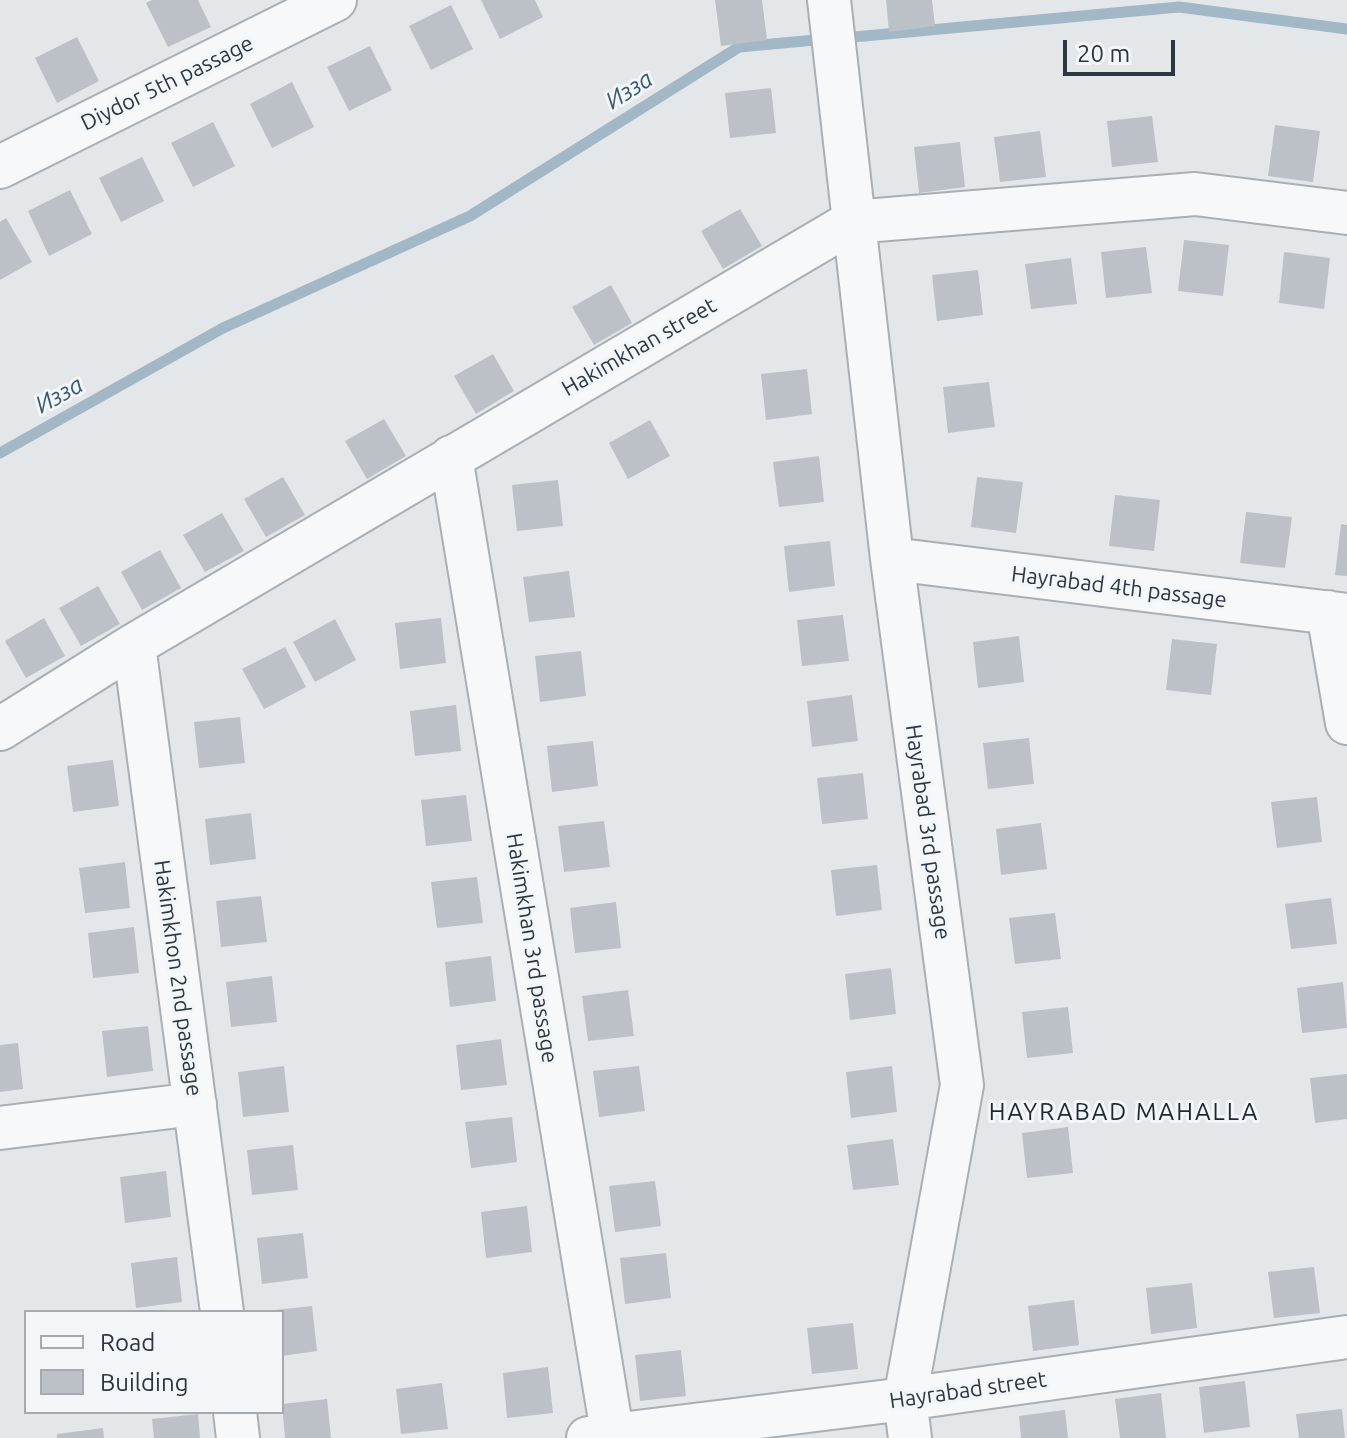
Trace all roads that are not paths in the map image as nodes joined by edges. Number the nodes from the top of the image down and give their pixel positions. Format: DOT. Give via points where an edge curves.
graph roads {
  1 [pos="335,0"];
  2 [pos="829,0"];
  3 [pos="0,167"];
  4 [pos="1347,213"];
  5 [pos="852,222"];
  6 [pos="451,457"];
  7 [pos="892,559"];
  8 [pos="1338,613"];
  9 [pos="134,645"];
  10 [pos="1347,723"];
  11 [pos="0,729"];
  12 [pos="195,1104"];
  13 [pos="0,1128"];
  14 [pos="222,1310"];
  15 [pos="1347,1337"];
  16 [pos="235,1414"];
  17 [pos="908,1418"];
  18 [pos="604,1437"];
  19 [pos="238,1438"];
  1 -- 3 [label="street, Diydor 5th passage"];
  2 -- 5 [label="street, Hayrabad 3rd passage"];
  4 -- 5 [label="street, Hakimkhаn street" via="1195,194"];
  5 -- 6 [label="street, Hakimkhаn street"];
  5 -- 7 [label="street, Hayrabad 3rd passage"];
  6 -- 9 [label="street, Hakimkhаn street"];
  6 -- 18 [label="street, Hakimkhаn 3rd passage"];
  7 -- 8 [label="street, Hayrabad 4th passage"];
  7 -- 17 [label="street, Hayrabad 3rd passage" via="962,1085"];
  8 -- 10 [label="street"];
  9 -- 11 [label="street, Hakimkhаn street"];
  9 -- 12 [label="street, Hakimkhon 2nd passage"];
  12 -- 13 [label="street"];
  12 -- 14 [label="street, Hakimkhon 2nd passage"];
  15 -- 17 [label="street, Hayrabad street"];
  16 -- 19 [label="street"];
  17 -- 18 [label="street, Hayrabad street"];
}
